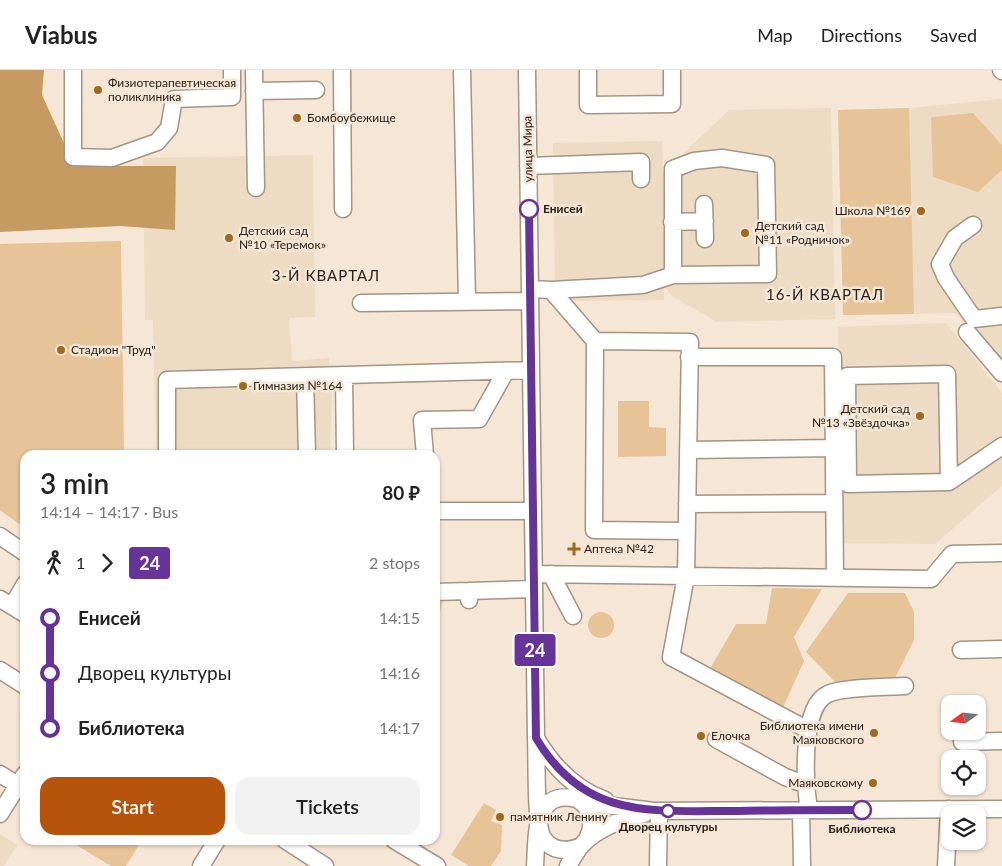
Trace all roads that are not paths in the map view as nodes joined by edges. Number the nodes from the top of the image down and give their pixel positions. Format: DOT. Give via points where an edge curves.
graph roads {
  1 [pos="73,70"];
  2 [pos="232,70"];
  3 [pos="254,70"];
  4 [pos="342,70"];
  5 [pos="462,70"];
  6 [pos="527,70"];
  7 [pos="588,70"];
  8 [pos="672,70"];
  9 [pos="316,90"];
  10 [pos="254,91"];
  11 [pos="528,166"];
  12 [pos="641,179"];
  13 [pos="256,188"];
  14 [pos="704,204"];
  15 [pos="343,209"];
  16 [pos="705,221"];
  17 [pos="672,222"];
  18 [pos="972,225"];
  19 [pos="705,239"];
  20 [pos="673,275"];
  21 [pos="550,290"];
  22 [pos="530,295"];
  23 [pos="467,301"];
  24 [pos="361,303"];
  25 [pos="1002,316"];
  26 [pos="967,332"];
  27 [pos="595,340"];
  28 [pos="690,357"];
  29 [pos="531,370"];
  30 [pos="506,371"];
  31 [pos="1002,373"];
  32 [pos="344,377"];
  33 [pos="306,378"];
  34 [pos="1002,446"];
  35 [pos="834,448"];
  36 [pos="167,450"];
  37 [pos="307,450"];
  38 [pos="345,450"];
  39 [pos="425,450"];
  40 [pos="688,450"];
  41 [pos="949,482"];
  42 [pos="834,503"];
  43 [pos="687,504"];
  44 [pos="440,511"];
  45 [pos="533,511"];
  46 [pos="687,531"];
  47 [pos="0,536"];
  48 [pos="20,550"];
  49 [pos="1002,553"];
  50 [pos="551,574"];
  51 [pos="686,576"];
  52 [pos="835,578"];
  53 [pos="534,581"];
  54 [pos="20,592"];
  55 [pos="440,592"];
  56 [pos="12,606"];
  57 [pos="572,616"];
  58 [pos="961,650"];
  59 [pos="1002,650"];
  60 [pos="0,670"];
  61 [pos="20,683"];
  62 [pos="904,686"];
  63 [pos="808,730"];
  64 [pos="536,738"];
  65 [pos="716,739"];
  66 [pos="1002,741"];
  67 [pos="962,742"];
  68 [pos="0,774"];
  69 [pos="20,779"];
  70 [pos="20,781"];
  71 [pos="807,785"];
  72 [pos="579,800"];
  73 [pos="986,808"];
  74 [pos="1002,808"];
  75 [pos="941,809"];
  76 [pos="805,810"];
  77 [pos="657,811"];
  78 [pos="0,814"];
  79 [pos="539,822"];
  80 [pos="584,842"];
  81 [pos="214,845"];
  82 [pos="293,845"];
  83 [pos="402,845"];
  84 [pos="947,850"];
  85 [pos="201,866"];
  86 [pos="325,866"];
  87 [pos="437,866"];
  88 [pos="535,866"];
  89 [pos="568,866"];
  90 [pos="658,866"];
  91 [pos="802,866"];
  92 [pos="946,866"];
  1 -- 2 [label="street" via="73,157 112,158 157,142 169,128 174,99 232,97"];
  3 -- 10 [label="street"];
  4 -- 15 [label="street"];
  5 -- 23 [label="street"];
  6 -- 11 [label="street, улица Мира"];
  7 -- 8 [label="street" via="588,105 672,104"];
  9 -- 10 [label="street"];
  10 -- 13 [label="street"];
  11 -- 12 [label="street" via="641,162"];
  11 -- 22 [label="street, улица Мира"];
  14 -- 16 [label="street"];
  16 -- 17 [label="street"];
  16 -- 19 [label="street"];
  17 -- 20 [label="street"];
  17 -- 20 [label="street" via="673,169 694,161 722,158 766,165 768,274"];
  18 -- 25 [label="street" via="955,238 940,264 974,319"];
  20 -- 21 [label="street" via="643,285"];
  21 -- 22 [label="street"];
  21 -- 27 [label="street"];
  22 -- 23 [label="street"];
  22 -- 29 [label="street, улица Мира"];
  23 -- 24 [label="street"];
  26 -- 31 [label="street"];
  27 -- 28 [label="street" via="690,342"];
  27 -- 46 [label="street" via="594,530"];
  28 -- 35 [label="street" via="834,357"];
  28 -- 40 [label="street"];
  29 -- 30 [label="street"];
  29 -- 45 [label="street, улица Мира"];
  30 -- 32 [label="street"];
  30 -- 39 [label="street" via="479,418 422,420"];
  32 -- 33 [label="street"];
  32 -- 38 [label="street"];
  33 -- 36 [label="street" via="166,380"];
  33 -- 37 [label="street"];
  34 -- 41 [label="street"];
  35 -- 40 [label="street"];
  35 -- 42 [label="street"];
  40 -- 43 [label="street"];
  41 -- 41 [label="street" via="848,484 846,376 947,374"];
  42 -- 43 [label="street"];
  42 -- 52 [label="street"];
  43 -- 46 [label="street"];
  44 -- 45 [label="street"];
  45 -- 53 [label="street, улица Мира"];
  46 -- 51 [label="street"];
  47 -- 48 [label="street"];
  49 -- 52 [label="street" via="952,554 931,579"];
  50 -- 51 [label="street"];
  50 -- 53 [label="street"];
  50 -- 57 [label="street"];
  51 -- 52 [label="street"];
  51 -- 63 [label="street" via="671,657"];
  53 -- 55 [label="street" via="469,595"];
  53 -- 64 [label="street, улица Мира"];
  54 -- 56 [label="street"];
  58 -- 59 [label="street"];
  60 -- 61 [label="street"];
  62 -- 63 [label="street" via="828,694 817,702"];
  63 -- 71 [label="street"];
  64 -- 72 [label="street" via="551,769"];
  64 -- 77 [label="street" via="556,767 584,790 619,805"];
  64 -- 79 [label="street, улица Мира"];
  65 -- 71 [label="street" via="785,777"];
  66 -- 67 [label="street"];
  68 -- 69 [label="street"];
  70 -- 78 [label="street"];
  71 -- 76 [label="street"];
  72 -- 77 [label="street"];
  72 -- 79 [label="street" via="568,797 548,803"];
  72 -- 80 [label="street" via="592,817 592,831"];
  73 -- 74 [label="street"];
  75 -- 76 [label="street"];
  76 -- 77 [label="street"];
  76 -- 91 [label="street"];
  77 -- 80 [label="street" via="618,821"];
  77 -- 90 [label="street"];
  79 -- 80 [label="street" via="543,838 549,845 572,850"];
  79 -- 88 [label="street"];
  80 -- 89 [label="street"];
  81 -- 85 [label="street"];
  82 -- 86 [label="street"];
  83 -- 87 [label="street"];
  84 -- 92 [label="street"];
}
